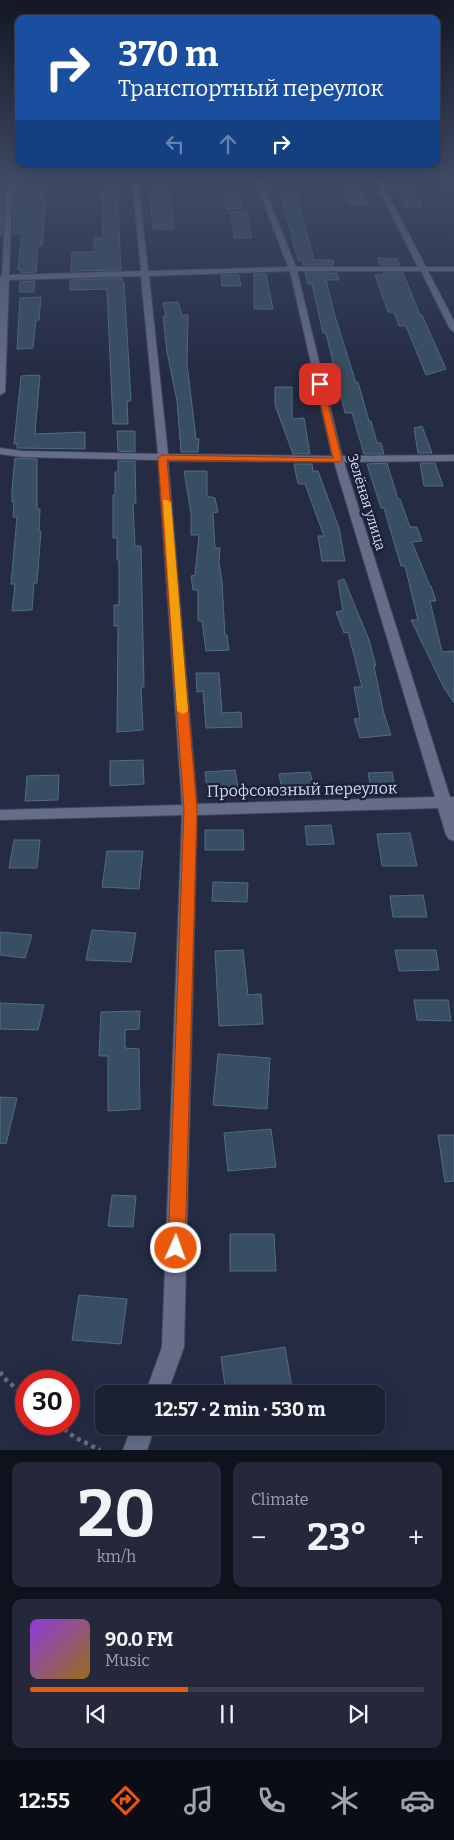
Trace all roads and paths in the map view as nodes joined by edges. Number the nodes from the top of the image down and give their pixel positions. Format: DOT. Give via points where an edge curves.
graph roads {
  1 [pos="6,245"];
  2 [pos="141,245"];
  3 [pos="283,245"];
  4 [pos="411,245"];
  5 [pos="424,269"];
  6 [pos="454,269"];
  7 [pos="293,270"];
  8 [pos="143,273"];
  9 [pos="4,278"];
  10 [pos="454,329"];
  11 [pos="0,392"];
  12 [pos="0,451"];
  13 [pos="162,458"];
  14 [pos="454,458"];
  15 [pos="338,460"];
  16 [pos="450,802"];
  17 [pos="190,809"];
  18 [pos="0,815"];
  19 [pos="454,834"];
  20 [pos="0,1372"];
  21 [pos="159,1385"];
  22 [pos="15,1388"];
  23 [pos="72,1435"];
  24 [pos="141,1435"];
  25 [pos="100,1450"];
  26 [pos="135,1450"];
  1 -- 9 [label="street"];
  2 -- 8 [label="street"];
  3 -- 7 [label="street, Зелёная улица"];
  4 -- 5 [label="street"];
  5 -- 6 [label="street"];
  5 -- 7 [label="street"];
  5 -- 10 [label="street"];
  7 -- 8 [label="street"];
  7 -- 15 [label="street, Зелёная улица"];
  8 -- 9 [label="street"];
  8 -- 13 [label="street"];
  9 -- 11 [label="street"];
  12 -- 13 [label="street"];
  13 -- 15 [label="street"];
  13 -- 17 [label="street"];
  14 -- 15 [label="street"];
  15 -- 16 [label="street, Зелёная улица"];
  16 -- 17 [label="street, Профсоюзный переулок"];
  16 -- 19 [label="street, Зелёная улица"];
  17 -- 18 [label="street, Профсоюзный переулок"];
  17 -- 21 [label="street" via="173,1347"];
  20 -- 22 [label="path"];
  23 -- 25 [label="path"];
  24 -- 26 [label="street"];
}
